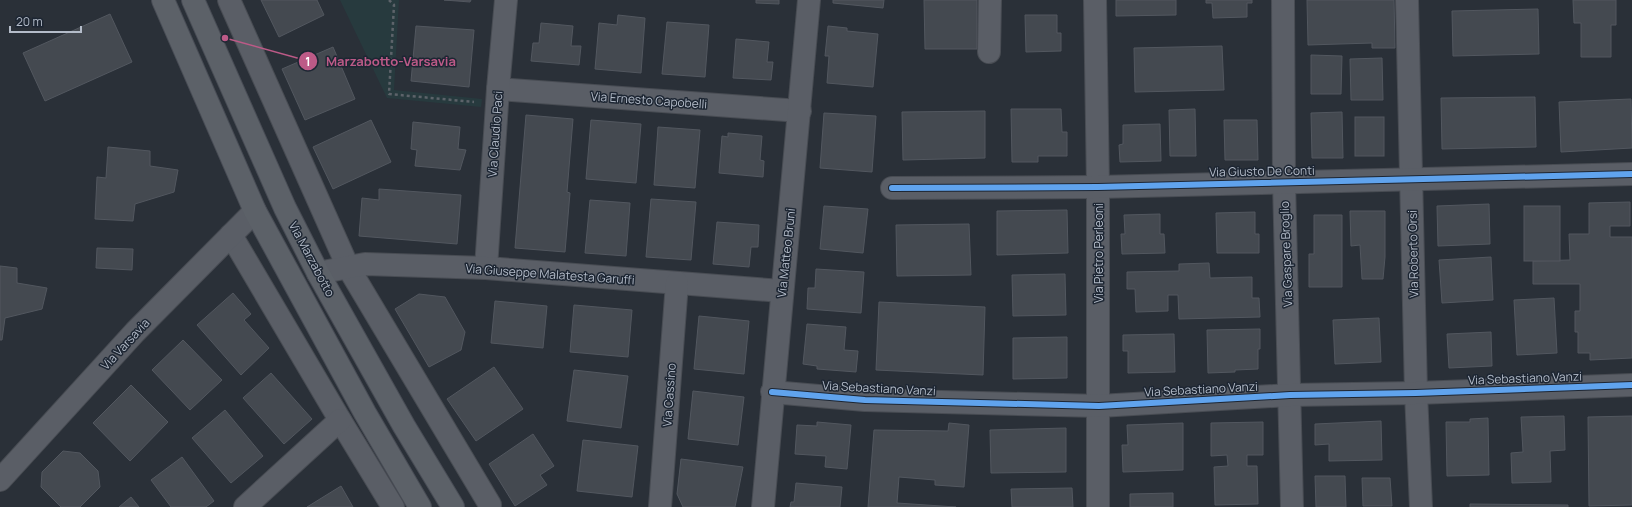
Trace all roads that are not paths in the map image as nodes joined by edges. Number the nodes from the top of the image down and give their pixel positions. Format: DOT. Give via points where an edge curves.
graph roads {
  1 [pos="163,0"];
  2 [pos="193,0"];
  3 [pos="230,0"];
  4 [pos="506,0"];
  5 [pos="809,0"];
  6 [pos="990,0"];
  7 [pos="1095,0"];
  8 [pos="1283,0"];
  9 [pos="1407,0"];
  10 [pos="989,52"];
  11 [pos="497,97"];
  12 [pos="800,111"];
  13 [pos="1632,174"];
  14 [pos="1412,179"];
  15 [pos="1284,182"];
  16 [pos="1098,186"];
  17 [pos="892,188"];
  18 [pos="255,211"];
  19 [pos="231,235"];
  20 [pos="348,267"];
  21 [pos="486,268"];
  22 [pos="318,273"];
  23 [pos="677,283"];
  24 [pos="782,291"];
  25 [pos="1632,385"];
  26 [pos="772,392"];
  27 [pos="1416,393"];
  28 [pos="1290,394"];
  29 [pos="1099,406"];
  30 [pos="340,420"];
  31 [pos="0,480"];
  32 [pos="490,505"];
  33 [pos="245,507"];
  34 [pos="393,507"];
  35 [pos="420,507"];
  36 [pos="453,507"];
  37 [pos="660,507"];
  38 [pos="763,507"];
  39 [pos="1098,507"];
  40 [pos="1292,507"];
  41 [pos="1421,507"];
  1 -- 18 [label="main road"];
  2 -- 22 [label="main road, Via Marzabotto" via="285,208"];
  3 -- 20 [label="street"];
  4 -- 11 [label="street, Via Claudio Paci"];
  5 -- 12 [label="street, Via Matteo Bruni"];
  6 -- 10 [label="street"];
  7 -- 16 [label="street, Via Pietro Perleoni"];
  8 -- 15 [label="street, Via Gaspare Broglio"];
  9 -- 14 [label="street, Via Roberto Orsi"];
  11 -- 12 [label="street, Via Ernesto Capobelli"];
  11 -- 21 [label="street, Via Claudio Paci"];
  12 -- 24 [label="street, Via Matteo Bruni"];
  13 -- 14 [label="street, Via Giusto De Conti"];
  14 -- 15 [label="street, Via Giusto De Conti"];
  14 -- 27 [label="street, Via Roberto Orsi"];
  15 -- 16 [label="street, Via Giusto De Conti"];
  15 -- 28 [label="street, Via Gaspare Broglio"];
  16 -- 17 [label="street, Via Giusto De Conti"];
  16 -- 29 [label="street, Via Pietro Perleoni"];
  18 -- 19 [label="street, Via Varsavia"];
  18 -- 35 [label="main road" via="365,413"];
  19 -- 30 [label="street"];
  19 -- 31 [label="street, Via Varsavia" via="135,332"];
  20 -- 21 [label="street, Via Giuseppe Malatesta Garuffi" via="365,264"];
  20 -- 22 [label="street, Via Giuseppe Malatesta Garuffi"];
  20 -- 32 [label="street"];
  21 -- 23 [label="street, Via Giuseppe Malatesta Garuffi"];
  22 -- 36 [label="main road, Via Marzabotto"];
  23 -- 24 [label="street, Via Giuseppe Malatesta Garuffi"];
  23 -- 37 [label="street, Via Cassino"];
  24 -- 26 [label="street, Via Matteo Bruni"];
  25 -- 27 [label="street, Via Sebastiano Vanzi"];
  26 -- 29 [label="street, Via Sebastiano Vanzi" via="865,400"];
  26 -- 38 [label="street, Via Matteo Bruni"];
  27 -- 28 [label="street, Via Sebastiano Vanzi"];
  27 -- 41 [label="street, Via Roberto Orsi"];
  28 -- 29 [label="street, Via Sebastiano Vanzi"];
  28 -- 40 [label="street, Via Gaspare Broglio"];
  29 -- 39 [label="street, Via Pietro Perleoni"];
  30 -- 33 [label="street"];
  30 -- 34 [label="street"];
}
